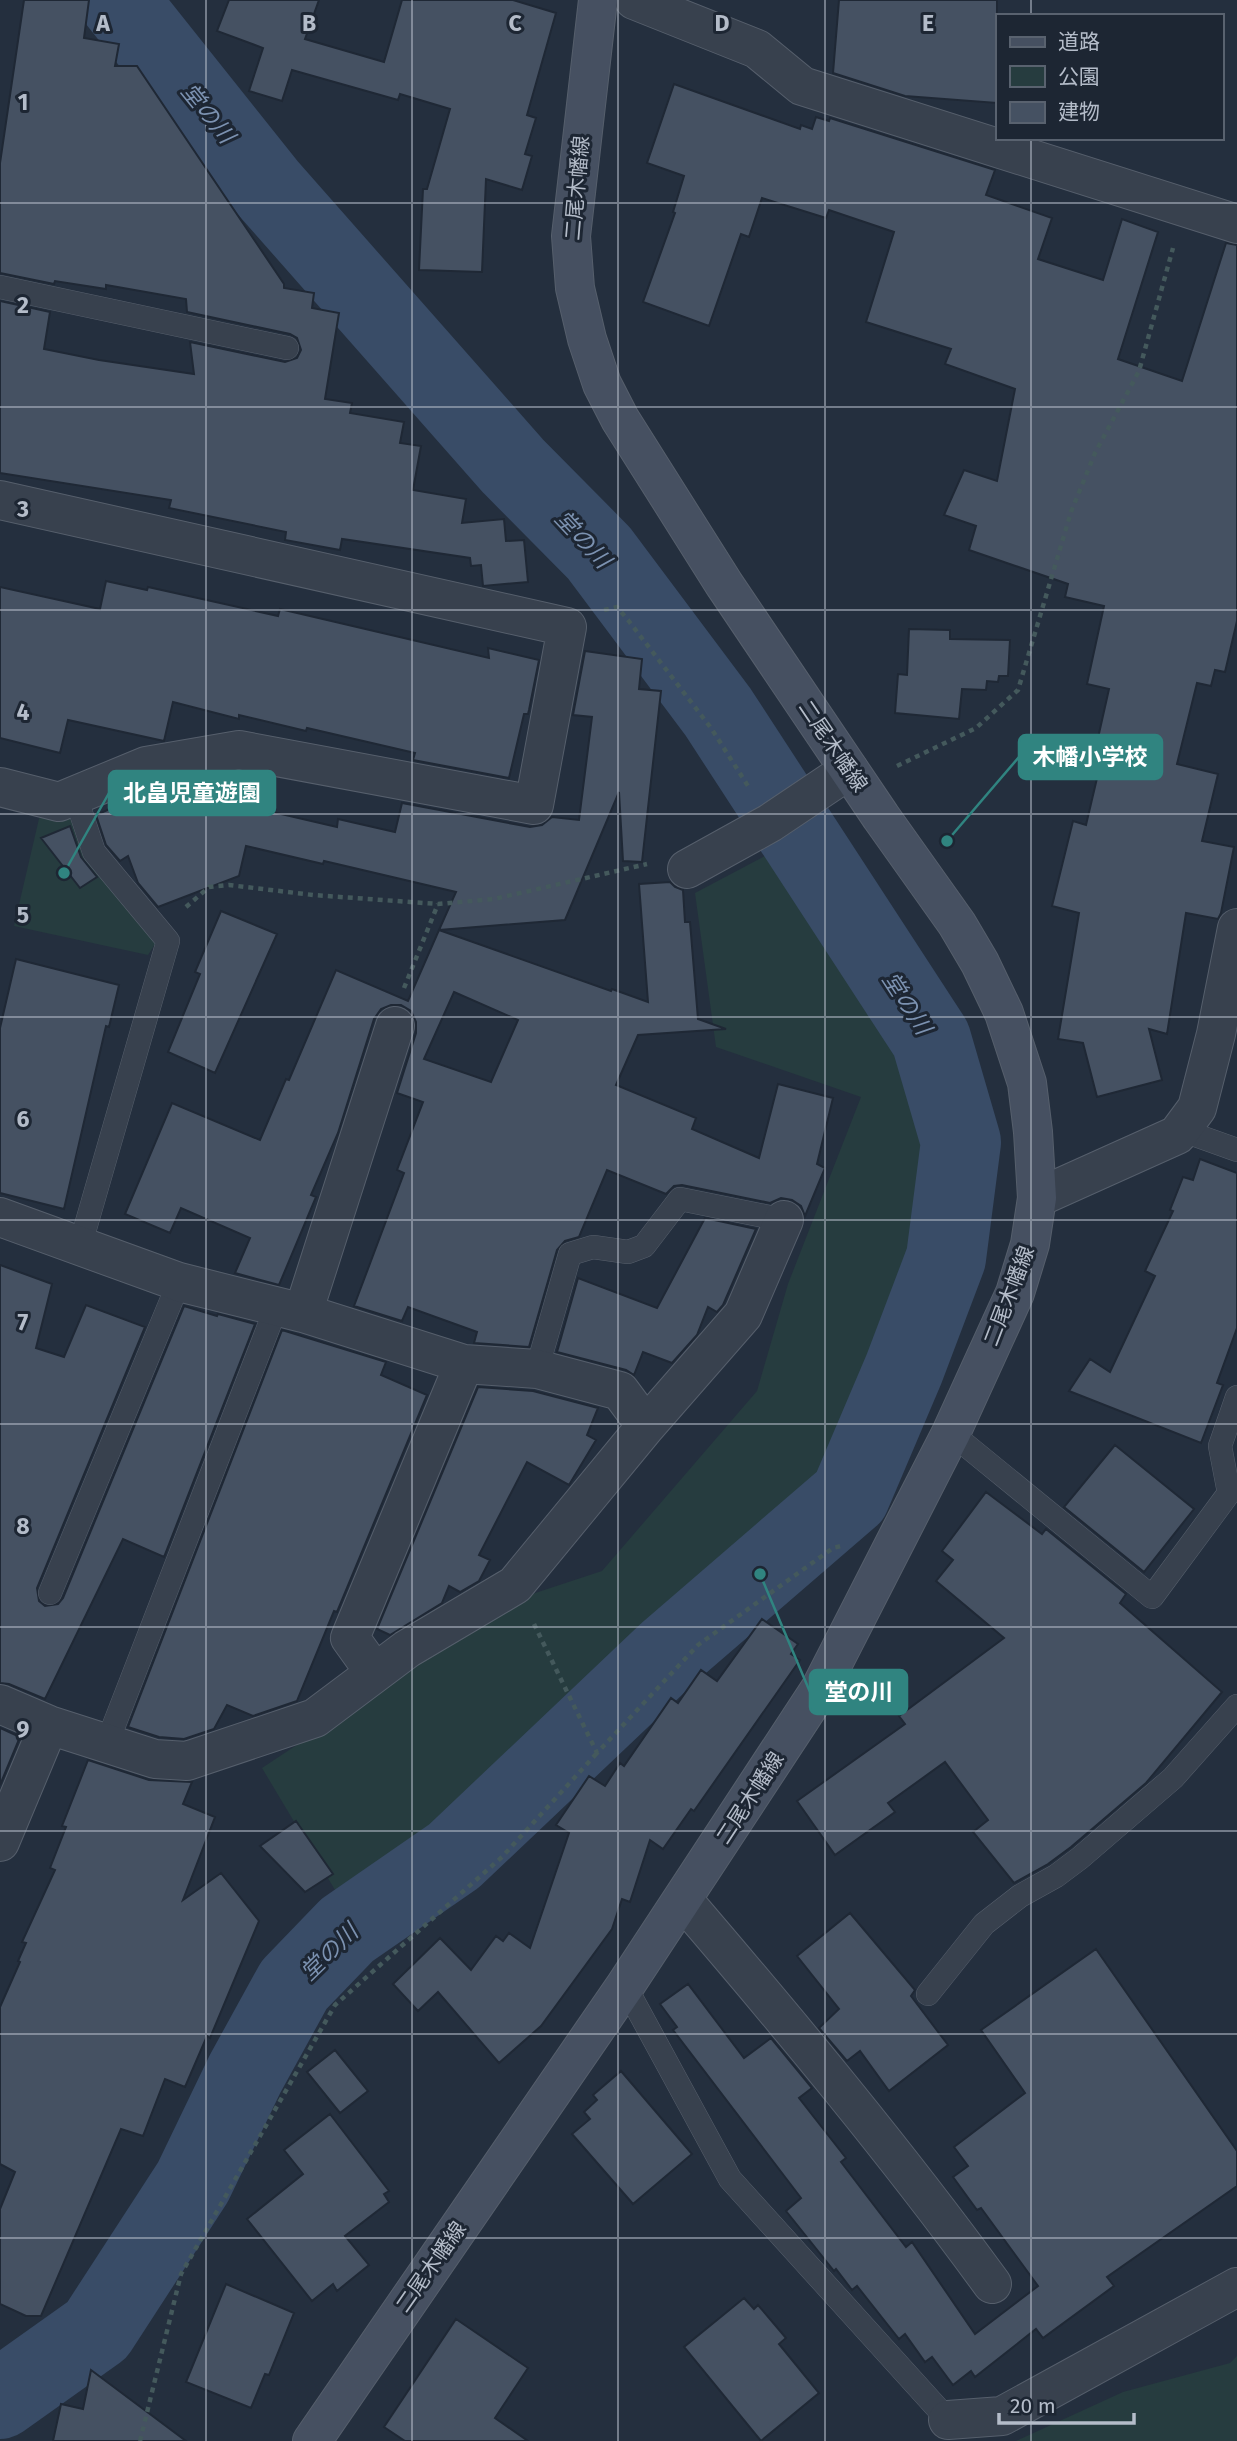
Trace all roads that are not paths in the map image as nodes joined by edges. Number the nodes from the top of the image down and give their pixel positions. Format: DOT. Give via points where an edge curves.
graph roads {
  1 [pos="598,0"];
  2 [pos="634,0"];
  3 [pos="1237,224"];
  4 [pos="0,287"];
  5 [pos="288,348"];
  6 [pos="0,500"];
  7 [pos="835,779"];
  8 [pos="0,787"];
  9 [pos="75,795"];
  10 [pos="687,869"];
  11 [pos="1237,928"];
  12 [pos="395,1026"];
  13 [pos="1227,1036"];
  14 [pos="1181,1130"];
  15 [pos="1237,1150"];
  16 [pos="1037,1198"];
  17 [pos="0,1217"];
  18 [pos="784,1220"];
  19 [pos="80,1246"];
  20 [pos="179,1282"];
  21 [pos="289,1310"];
  22 [pos="464,1364"];
  23 [pos="537,1369"];
  24 [pos="1237,1397"];
  25 [pos="646,1426"];
  26 [pos="951,1433"];
  27 [pos="50,1593"];
  28 [pos="375,1673"];
  29 [pos="0,1704"];
  30 [pos="1237,1706"];
  31 [pos="49,1725"];
  32 [pos="107,1743"];
  33 [pos="0,1842"];
  34 [pos="684,1900"];
  35 [pos="625,1986"];
  36 [pos="928,1994"];
  37 [pos="992,2284"];
  38 [pos="1237,2287"];
  39 [pos="948,2420"];
  40 [pos="313,2441"];
  1 -- 7 [label="main road, 二尾木幡線" via="571,236 575,288 587,339 620,419 724,584"];
  2 -- 3 [label="street" via="757,49 802,86"];
  4 -- 5 [label="lane"];
  6 -- 9 [label="street" via="567,627 534,805 239,750 146,765"];
  7 -- 10 [label="street" via="772,822"];
  7 -- 16 [label="main road, 二尾木幡線" via="957,924 981,963 1004,1013 1027,1083"];
  8 -- 9 [label="street" via="59,802"];
  9 -- 19 [label="lane" via="94,852 168,941"];
  11 -- 13 [label="street"];
  12 -- 21 [label="street"];
  13 -- 14 [label="street" via="1197,1108"];
  14 -- 15 [label="lane"];
  14 -- 16 [label="street"];
  16 -- 26 [label="main road, 二尾木幡線" via="1030,1244 1015,1293"];
  17 -- 19 [label="street"];
  18 -- 23 [label="lane" via="680,1199 644,1246 628,1252 593,1247 570,1254"];
  18 -- 25 [label="street" via="743,1315"];
  19 -- 20 [label="street"];
  20 -- 21 [label="street"];
  20 -- 27 [label="lane"];
  21 -- 22 [label="street"];
  21 -- 32 [label="lane"];
  22 -- 23 [label="street"];
  22 -- 28 [label="street" via="350,1638"];
  23 -- 25 [label="street" via="620,1391"];
  24 -- 26 [label="lane" via="1220,1446 1229,1493 1152,1597"];
  25 -- 28 [label="street" via="515,1585"];
  26 -- 34 [label="main road, 二尾木幡線" via="820,1689"];
  28 -- 32 [label="street" via="315,1718 187,1761 155,1759"];
  29 -- 31 [label="street"];
  30 -- 36 [label="lane" via="1172,1778 1080,1858 984,1924"];
  31 -- 32 [label="street"];
  31 -- 33 [label="street"];
  34 -- 35 [label="main road, 二尾木幡線"];
  34 -- 37 [label="street" via="854,2105"];
  35 -- 39 [label="lane" via="730,2179"];
  35 -- 40 [label="main road, 二尾木幡線"];
  38 -- 39 [label="street" via="1002,2416"];
}
